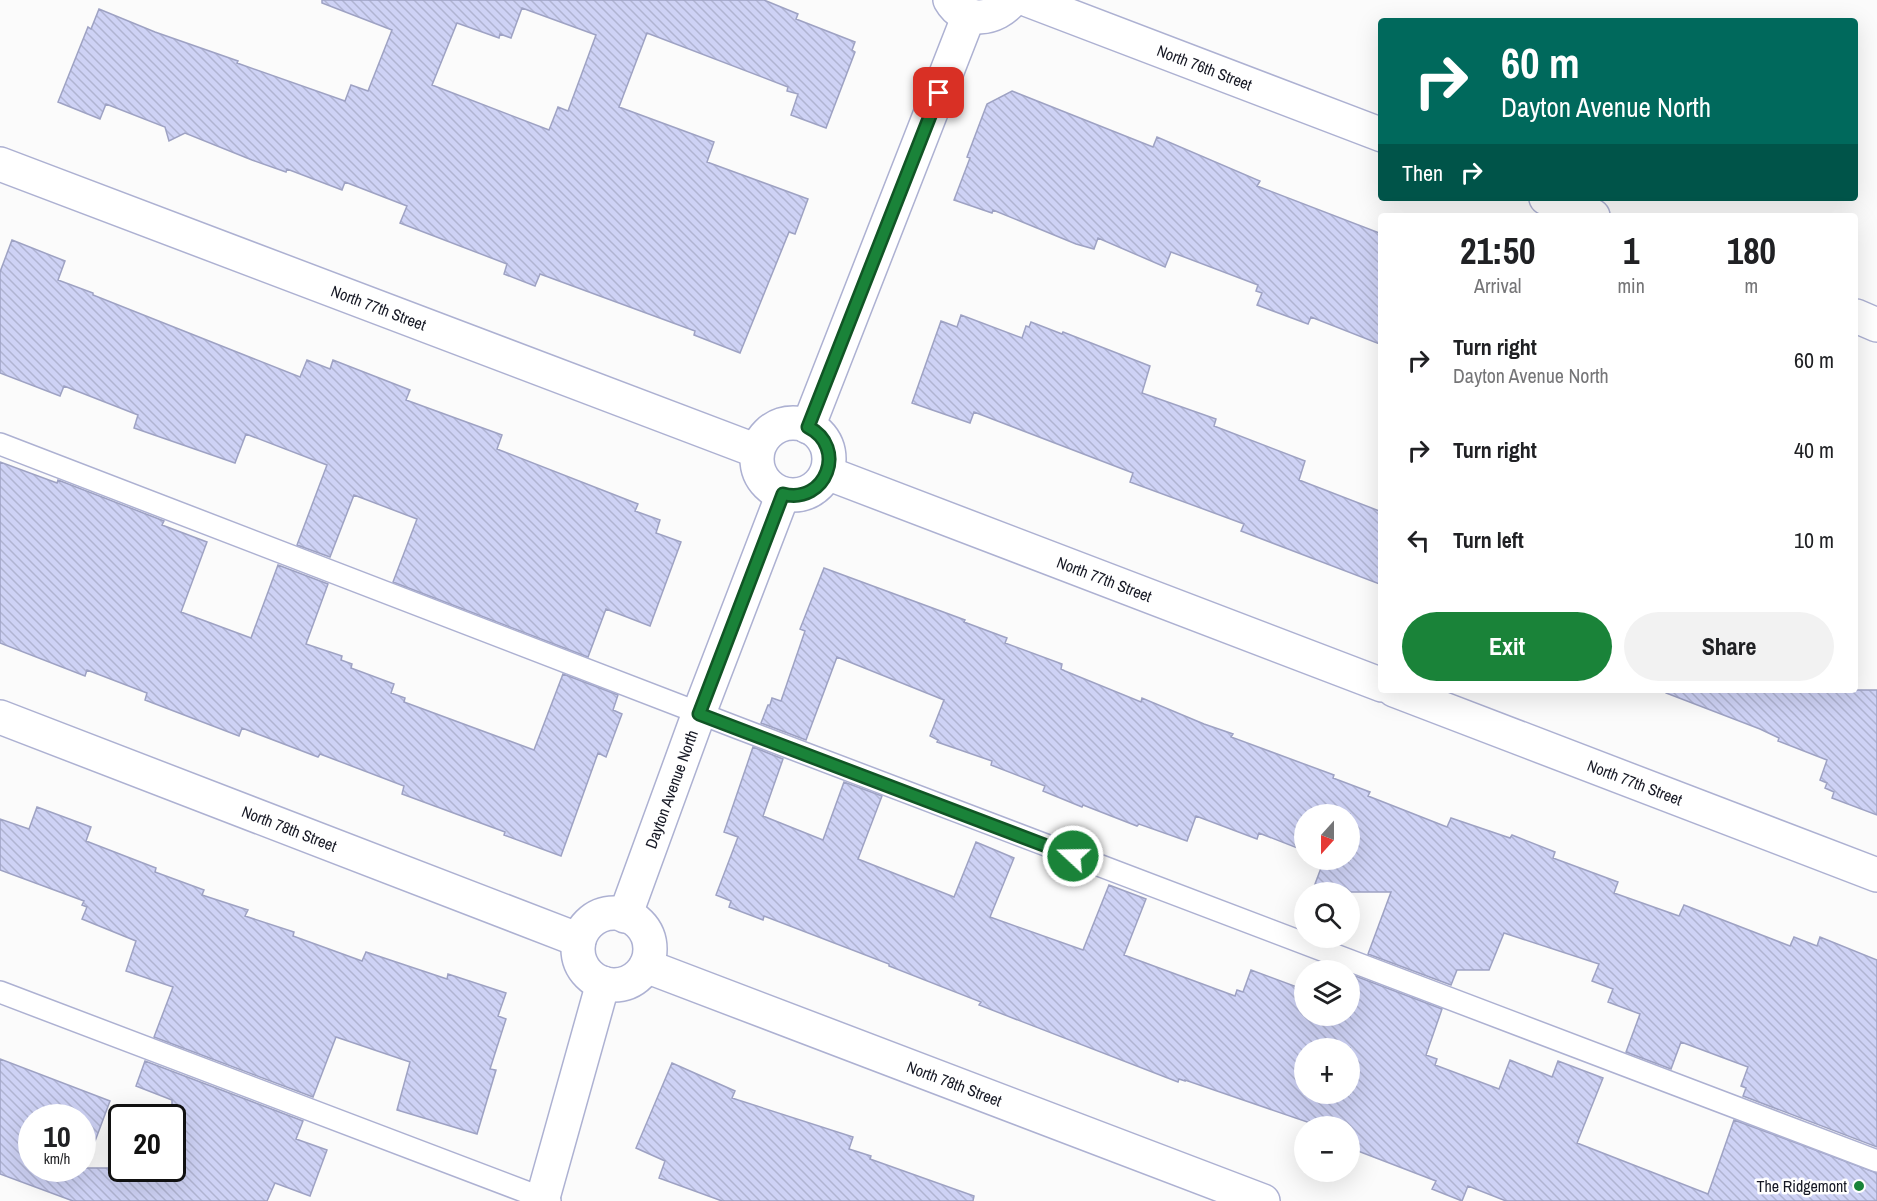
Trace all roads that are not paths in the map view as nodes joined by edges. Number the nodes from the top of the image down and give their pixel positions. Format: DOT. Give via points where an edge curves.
graph roads {
  1 [pos="1012,0"];
  2 [pos="1028,0"];
  3 [pos="959,8"];
  4 [pos="1378,133"];
  5 [pos="0,164"];
  6 [pos="1554,201"];
  7 [pos="1585,213"];
  8 [pos="1858,317"];
  9 [pos="1877,325"];
  10 [pos="808,427"];
  11 [pos="0,444"];
  12 [pos="757,451"];
  13 [pos="827,473"];
  14 [pos="783,494"];
  15 [pos="1378,683"];
  16 [pos="1402,693"];
  17 [pos="699,714"];
  18 [pos="0,717"];
  19 [pos="1877,875"];
  20 [pos="625,916"];
  21 [pos="579,940"];
  22 [pos="646,966"];
  23 [pos="603,983"];
  24 [pos="0,992"];
  25 [pos="1877,1161"];
  26 [pos="545,1200"];
  27 [pos="1263,1201"];
  1 -- 3 [label="street" via="999,13 987,17"];
  2 -- 4 [label="street, North 76th Street"];
  3 -- 10 [label="street"];
  5 -- 12 [label="street, North 77th Street"];
  6 -- 7 [label="street"];
  8 -- 9 [label="street"];
  10 -- 12 [label="street" via="793,423 770,430"];
  10 -- 13 [label="street" via="815,430 828,449"];
  11 -- 17 [label="lane"];
  12 -- 14 [label="street" via="760,475 767,485"];
  13 -- 14 [label="street" via="812,490 801,495"];
  13 -- 15 [label="street, North 77th Street"];
  14 -- 17 [label="street, Dayton Avenue North"];
  16 -- 19 [label="street, North 77th Street"];
  17 -- 20 [label="street, Dayton Avenue North"];
  17 -- 25 [label="lane"];
  18 -- 21 [label="street, North 78th Street"];
  20 -- 21 [label="street" via="605,915 594,920"];
  20 -- 22 [label="street" via="639,924 647,935 650,956"];
  21 -- 23 [label="street" via="581,964"];
  22 -- 23 [label="street" via="621,985"];
  22 -- 27 [label="street, North 78th Street"];
  23 -- 26 [label="street"];
  24 -- 26 [label="lane"];
}
